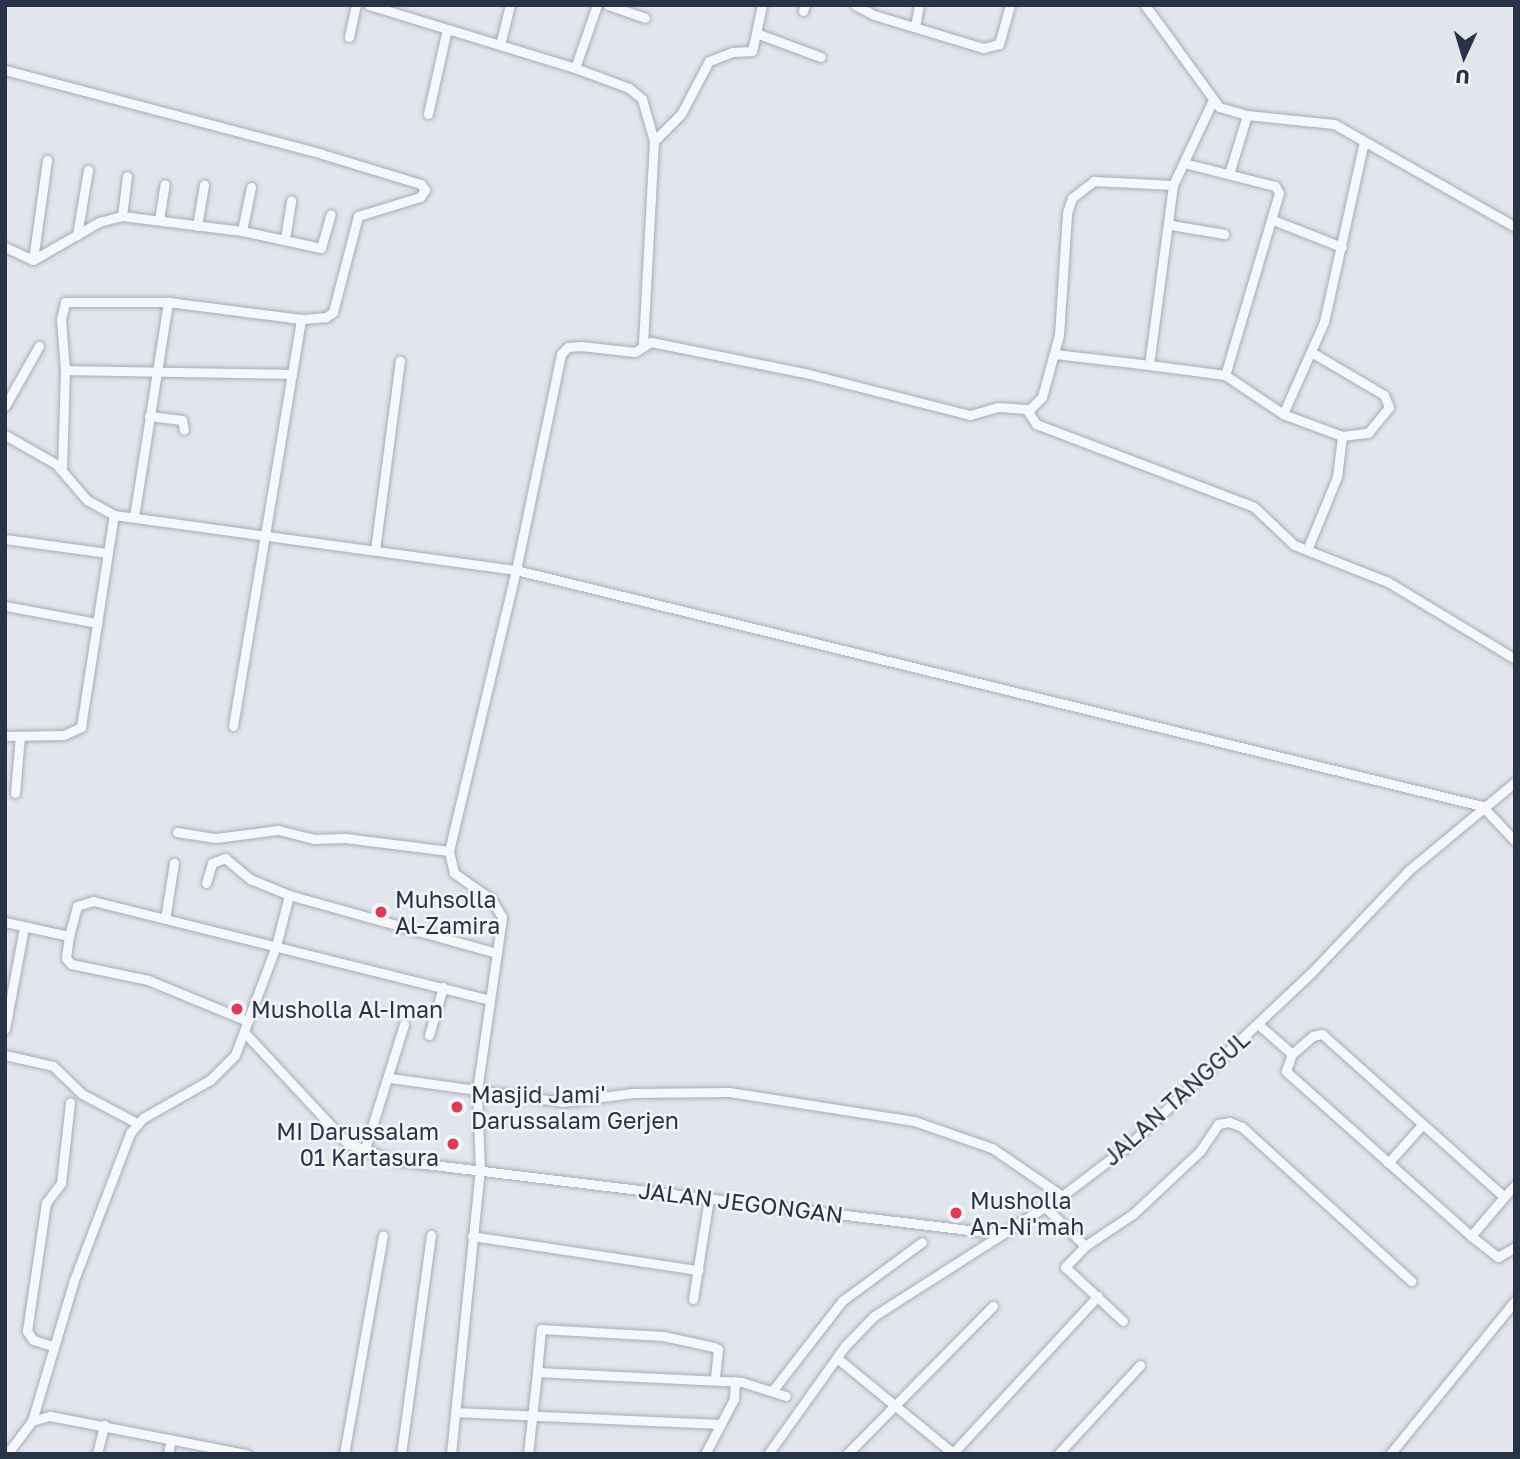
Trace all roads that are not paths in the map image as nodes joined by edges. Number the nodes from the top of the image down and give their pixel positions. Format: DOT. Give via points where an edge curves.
graph roads {
  1 [pos="356,5"];
  2 [pos="369,5"];
  3 [pos="510,5"];
  4 [pos="597,5"];
  5 [pos="608,5"];
  6 [pos="762,5"];
  7 [pos="855,5"];
  8 [pos="919,5"];
  9 [pos="1010,5"];
  10 [pos="1144,5"];
  11 [pos="645,18"];
  12 [pos="915,27"];
  13 [pos="447,29"];
  14 [pos="756,35"];
  15 [pos="349,37"];
  16 [pos="500,45"];
  17 [pos="821,57"];
  18 [pos="575,68"];
  19 [pos="5,70"];
  20 [pos="1212,102"];
  21 [pos="428,114"];
  22 [pos="1247,115"];
  23 [pos="654,141"];
  24 [pos="1364,142"];
  25 [pos="47,160"];
  26 [pos="1184,163"];
  27 [pos="88,170"];
  28 [pos="1229,174"];
  29 [pos="127,176"];
  30 [pos="165,184"];
  31 [pos="204,185"];
  32 [pos="1173,185"];
  33 [pos="251,187"];
  34 [pos="291,200"];
  35 [pos="331,214"];
  36 [pos="122,216"];
  37 [pos="159,220"];
  38 [pos="1273,220"];
  39 [pos="1171,225"];
  40 [pos="197,226"];
  41 [pos="1515,227"];
  42 [pos="242,231"];
  43 [pos="1224,234"];
  44 [pos="76,235"];
  45 [pos="285,239"];
  46 [pos="5,247"];
  47 [pos="1342,247"];
  48 [pos="33,260"];
  49 [pos="168,302"];
  50 [pos="301,319"];
  51 [pos="39,346"];
  52 [pos="640,346"];
  53 [pos="1313,353"];
  54 [pos="1055,354"];
  55 [pos="400,361"];
  56 [pos="1149,365"];
  57 [pos="65,370"];
  58 [pos="156,371"];
  59 [pos="292,374"];
  60 [pos="1225,375"];
  61 [pos="5,406"];
  62 [pos="1027,410"];
  63 [pos="1283,414"];
  64 [pos="149,416"];
  65 [pos="184,430"];
  66 [pos="5,435"];
  67 [pos="1342,436"];
  68 [pos="62,471"];
  69 [pos="114,515"];
  70 [pos="134,517"];
  71 [pos="267,534"];
  72 [pos="5,539"];
  73 [pos="375,550"];
  74 [pos="1307,550"];
  75 [pos="107,553"];
  76 [pos="516,570"];
  77 [pos="5,606"];
  78 [pos="97,623"];
  79 [pos="1515,659"];
  80 [pos="233,726"];
  81 [pos="5,736"];
  82 [pos="20,736"];
  83 [pos="1515,782"];
  84 [pos="15,793"];
  85 [pos="1482,806"];
  86 [pos="177,832"];
  87 [pos="1515,841"];
  88 [pos="449,850"];
  89 [pos="174,863"];
  90 [pos="206,883"];
  91 [pos="289,895"];
  92 [pos="165,919"];
  93 [pos="5,922"];
  94 [pos="24,927"];
  95 [pos="69,936"];
  96 [pos="276,946"];
  97 [pos="496,953"];
  98 [pos="443,987"];
  99 [pos="487,999"];
  100 [pos="245,1020"];
  101 [pos="404,1024"];
  102 [pos="1258,1024"];
  103 [pos="5,1029"];
  104 [pos="244,1032"];
  105 [pos="429,1035"];
  106 [pos="1292,1054"];
  107 [pos="5,1055"];
  108 [pos="390,1077"];
  109 [pos="477,1091"];
  110 [pos="70,1102"];
  111 [pos="138,1123"];
  112 [pos="1422,1125"];
  113 [pos="364,1152"];
  114 [pos="1388,1163"];
  115 [pos="480,1170"];
  116 [pos="1515,1185"];
  117 [pos="1062,1196"];
  118 [pos="1504,1197"];
  119 [pos="709,1198"];
  120 [pos="1045,1207"];
  121 [pos="1002,1234"];
  122 [pos="432,1235"];
  123 [pos="383,1236"];
  124 [pos="472,1236"];
  125 [pos="1471,1236"];
  126 [pos="922,1242"];
  127 [pos="1085,1246"];
  128 [pos="1515,1247"];
  129 [pos="698,1269"];
  130 [pos="1411,1281"];
  131 [pos="1098,1296"];
  132 [pos="693,1299"];
  133 [pos="1515,1301"];
  134 [pos="993,1306"];
  135 [pos="1122,1321"];
  136 [pos="53,1346"];
  137 [pos="837,1358"];
  138 [pos="1140,1365"];
  139 [pos="537,1372"];
  140 [pos="715,1380"];
  141 [pos="743,1382"];
  142 [pos="773,1390"];
  143 [pos="786,1396"];
  144 [pos="893,1406"];
  145 [pos="455,1412"];
  146 [pos="533,1417"];
  147 [pos="32,1421"];
  148 [pos="720,1424"];
  149 [pos="104,1425"];
  150 [pos="171,1439"];
  151 [pos="953,1453"];
  152 [pos="7,1454"];
  153 [pos="97,1454"];
  154 [pos="168,1454"];
  155 [pos="246,1454"];
  156 [pos="344,1454"];
  157 [pos="401,1454"];
  158 [pos="450,1454"];
  159 [pos="528,1454"];
  160 [pos="705,1454"];
  161 [pos="768,1454"];
  162 [pos="847,1454"];
  163 [pos="1058,1454"];
  164 [pos="1390,1454"];
  1 -- 15 [label="street"];
  2 -- 13 [label="street"];
  3 -- 16 [label="street"];
  4 -- 18 [label="street"];
  5 -- 11 [label="street"];
  6 -- 14 [label="street"];
  7 -- 12 [label="street"];
  8 -- 12 [label="street"];
  9 -- 12 [label="street" via="995,47 967,45"];
  10 -- 20 [label="street"];
  13 -- 16 [label="street"];
  13 -- 21 [label="street"];
  14 -- 17 [label="street"];
  14 -- 23 [label="street" via="750,52 733,52 709,61 681,114"];
  16 -- 18 [label="street"];
  18 -- 23 [label="street" via="629,88 642,99"];
  19 -- 50 [label="street" via="322,154 424,186 421,197 358,216 333,312"];
  20 -- 22 [label="street"];
  20 -- 26 [label="street"];
  22 -- 24 [label="street" via="1329,121"];
  22 -- 28 [label="street"];
  23 -- 52 [label="street"];
  24 -- 41 [label="street"];
  24 -- 47 [label="street"];
  25 -- 48 [label="street"];
  26 -- 28 [label="street"];
  26 -- 32 [label="street"];
  27 -- 44 [label="street"];
  28 -- 38 [label="street" via="1275,186 1279,197"];
  29 -- 36 [label="street"];
  30 -- 37 [label="street"];
  31 -- 40 [label="street"];
  32 -- 39 [label="street"];
  32 -- 54 [label="street" via="1094,181 1072,198"];
  33 -- 42 [label="street"];
  34 -- 45 [label="street"];
  35 -- 45 [label="street" via="321,248"];
  36 -- 37 [label="street"];
  36 -- 44 [label="street" via="105,219"];
  37 -- 40 [label="street"];
  38 -- 47 [label="street"];
  38 -- 60 [label="street"];
  39 -- 43 [label="street"];
  39 -- 56 [label="street"];
  40 -- 42 [label="street"];
  42 -- 45 [label="street"];
  44 -- 48 [label="street"];
  46 -- 48 [label="street"];
  47 -- 53 [label="street"];
  49 -- 50 [label="street"];
  49 -- 57 [label="street" via="65,302 61,319"];
  49 -- 58 [label="street"];
  50 -- 59 [label="street"];
  51 -- 61 [label="street"];
  52 -- 62 [label="street" via="730,356 970,415 998,407"];
  52 -- 76 [label="street" via="571,346 561,354"];
  53 -- 63 [label="street"];
  53 -- 67 [label="street" via="1388,400 1386,415 1368,433"];
  54 -- 56 [label="street"];
  54 -- 62 [label="street" via="1042,397"];
  55 -- 73 [label="street"];
  56 -- 60 [label="street"];
  57 -- 58 [label="street"];
  57 -- 68 [label="street"];
  58 -- 59 [label="street"];
  58 -- 64 [label="street"];
  59 -- 71 [label="street"];
  60 -- 63 [label="street"];
  62 -- 74 [label="street" via="1036,424 1254,508 1288,541"];
  63 -- 67 [label="street"];
  64 -- 65 [label="street" via="182,420"];
  64 -- 70 [label="street"];
  66 -- 68 [label="street"];
  67 -- 74 [label="street" via="1338,477"];
  68 -- 69 [label="street" via="87,500"];
  69 -- 70 [label="street"];
  69 -- 75 [label="street"];
  70 -- 71 [label="street"];
  71 -- 73 [label="street"];
  71 -- 80 [label="street"];
  72 -- 75 [label="street"];
  73 -- 76 [label="street"];
  74 -- 79 [label="street" via="1388,582"];
  75 -- 78 [label="street"];
  76 -- 85 [label="street"];
  76 -- 88 [label="street"];
  77 -- 78 [label="street"];
  78 -- 82 [label="street" via="81,727 64,735"];
  81 -- 82 [label="street"];
  82 -- 84 [label="street"];
  83 -- 85 [label="street, JALAN TANGGUL"];
  85 -- 87 [label="street"];
  85 -- 102 [label="street, JALAN TANGGUL" via="1409,870"];
  86 -- 88 [label="street" via="216,838 278,830 313,839 345,838"];
  88 -- 97 [label="street" via="454,873 498,908 502,924"];
  89 -- 92 [label="street"];
  90 -- 91 [label="street" via="212,863 220,858 250,879"];
  91 -- 96 [label="street"];
  91 -- 97 [label="street"];
  92 -- 95 [label="street" via="86,900 78,906"];
  92 -- 96 [label="street"];
  93 -- 94 [label="street"];
  94 -- 95 [label="street"];
  94 -- 103 [label="street"];
  95 -- 100 [label="street" via="66,958 71,964 156,983"];
  96 -- 98 [label="street"];
  96 -- 100 [label="street"];
  97 -- 99 [label="street"];
  98 -- 99 [label="street"];
  98 -- 105 [label="street"];
  99 -- 109 [label="street"];
  100 -- 104 [label="street"];
  101 -- 108 [label="street"];
  102 -- 106 [label="street"];
  102 -- 117 [label="street, JALAN TANGGUL" via="1140,1136"];
  104 -- 111 [label="street" via="235,1055 218,1073"];
  104 -- 113 [label="street" via="347,1143"];
  106 -- 112 [label="street" via="1313,1036 1326,1036"];
  106 -- 114 [label="street" via="1286,1071"];
  107 -- 111 [label="street" via="53,1066 82,1094"];
  108 -- 109 [label="street"];
  108 -- 113 [label="street"];
  109 -- 115 [label="street"];
  109 -- 117 [label="street" via="562,1102 633,1093 729,1092 914,1121 992,1148"];
  110 -- 136 [label="street" via="61,1183 46,1203 27,1331 33,1340"];
  111 -- 136 [label="street" via="100,1210"];
  112 -- 114 [label="street"];
  112 -- 118 [label="street"];
  113 -- 115 [label="street, JALAN JEGONGAN" via="392,1160"];
  114 -- 125 [label="street"];
  115 -- 119 [label="street, JALAN JEGONGAN"];
  115 -- 124 [label="street"];
  116 -- 118 [label="street"];
  117 -- 120 [label="street, JALAN TANGGUL"];
  118 -- 125 [label="street"];
  119 -- 121 [label="street, JALAN JEGONGAN"];
  119 -- 129 [label="street"];
  120 -- 121 [label="street, JALAN TANGGUL"];
  120 -- 127 [label="street"];
  121 -- 137 [label="street, JALAN TANGGUL" via="884,1308"];
  122 -- 157 [label="street"];
  123 -- 156 [label="street"];
  124 -- 129 [label="street"];
  124 -- 145 [label="street"];
  125 -- 128 [label="street" via="1498,1257"];
  126 -- 142 [label="street" via="842,1301"];
  127 -- 130 [label="street" via="1133,1214 1200,1152 1219,1124 1229,1122 1242,1127"];
  127 -- 131 [label="street" via="1065,1267"];
  129 -- 132 [label="street"];
  131 -- 135 [label="street"];
  131 -- 151 [label="street"];
  133 -- 164 [label="street"];
  134 -- 144 [label="street"];
  136 -- 147 [label="street"];
  137 -- 144 [label="street"];
  137 -- 161 [label="street, JALAN TANGGUL"];
  138 -- 163 [label="street"];
  139 -- 140 [label="street"];
  139 -- 140 [label="street" via="539,1331 554,1330 663,1335 714,1347 718,1349"];
  139 -- 146 [label="street"];
  140 -- 141 [label="street"];
  141 -- 142 [label="street"];
  141 -- 148 [label="street"];
  142 -- 143 [label="street"];
  144 -- 151 [label="street"];
  144 -- 162 [label="street"];
  145 -- 146 [label="street"];
  145 -- 158 [label="street"];
  146 -- 148 [label="street"];
  146 -- 159 [label="street"];
  147 -- 149 [label="street" via="64,1416"];
  147 -- 152 [label="street"];
  148 -- 160 [label="street"];
  149 -- 150 [label="street"];
  149 -- 153 [label="street"];
  150 -- 154 [label="street"];
  150 -- 155 [label="street"];
}
